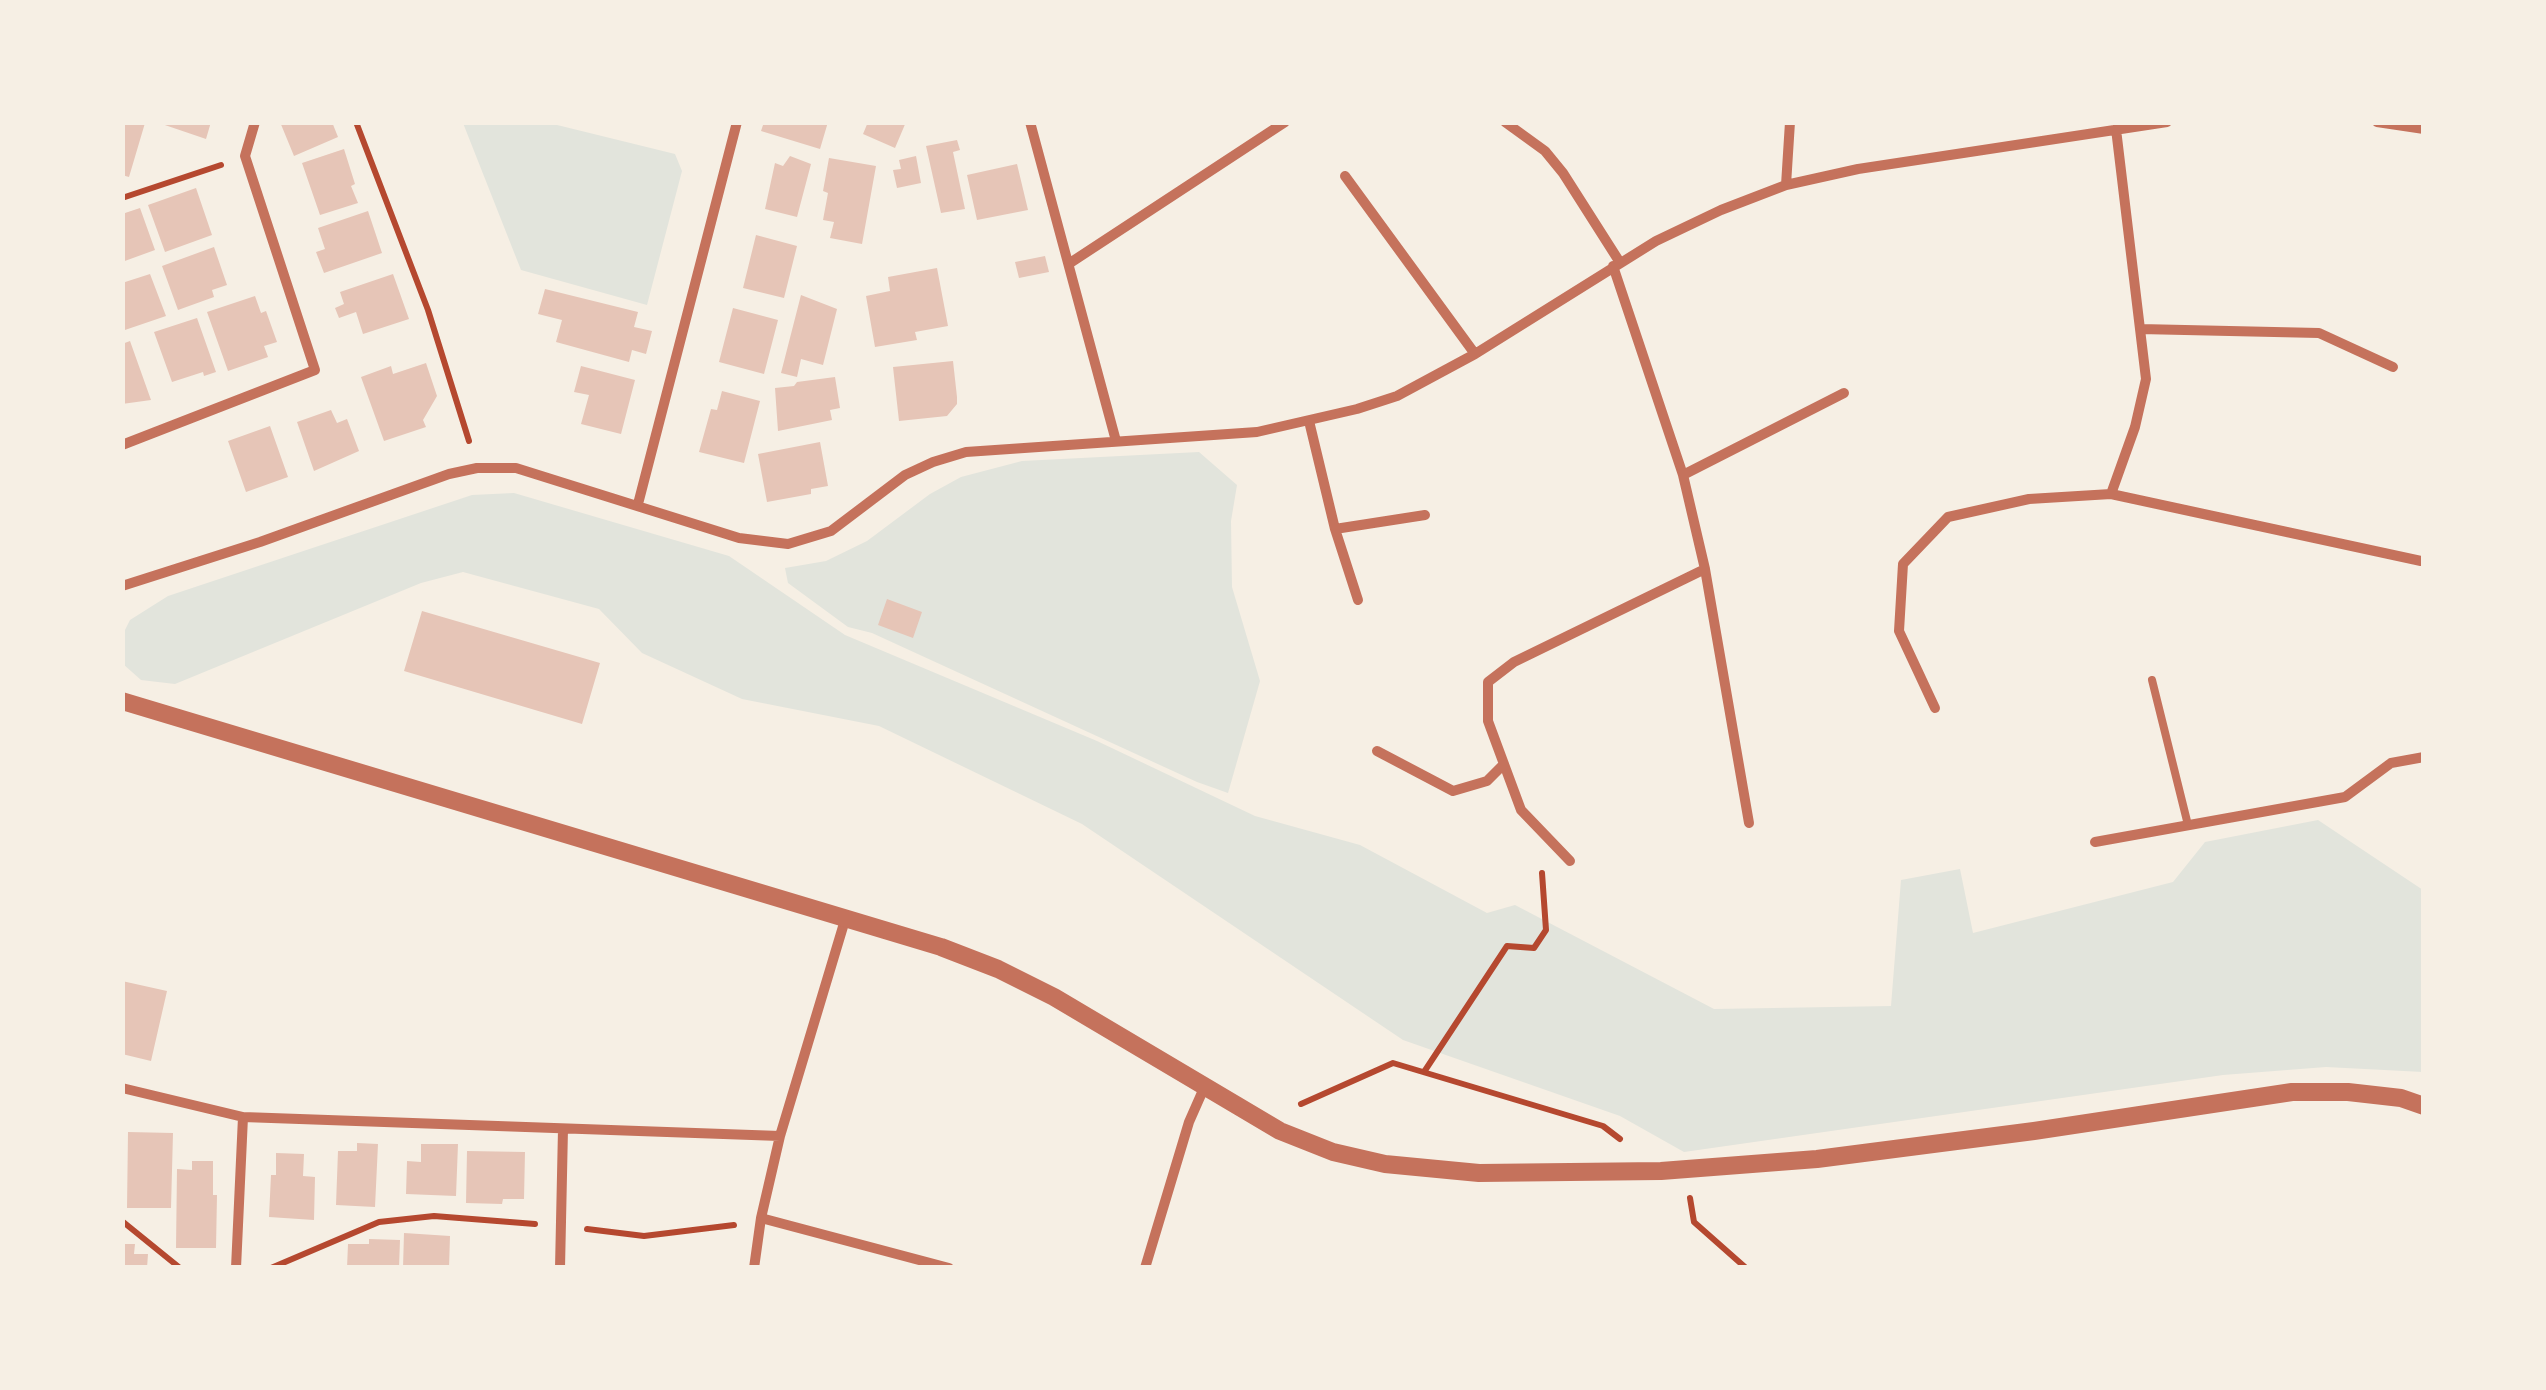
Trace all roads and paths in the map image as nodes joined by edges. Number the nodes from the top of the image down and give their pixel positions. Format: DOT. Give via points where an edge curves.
graph roads {
  1 [pos="254,122"];
  2 [pos="356,122"];
  3 [pos="720,122"];
  4 [pos="1030,122"];
  5 [pos="1285,122"];
  6 [pos="1506,122"];
  7 [pos="1790,122"];
  8 [pos="2166,122"];
  9 [pos="2377,122"];
  10 [pos="737,124"];
  11 [pos="2116,128"];
  12 [pos="2424,128"];
  13 [pos="245,156"];
  14 [pos="1345,176"];
  15 [pos="1786,185"];
  16 [pos="122,198"];
  17 [pos="1070,263"];
  18 [pos="1616,264"];
  19 [pos="2140,330"];
  20 [pos="1476,354"];
  21 [pos="2393,367"];
  22 [pos="1844,393"];
  23 [pos="1309,421"];
  24 [pos="469,440"];
  25 [pos="1116,441"];
  26 [pos="122,445"];
  27 [pos="1683,475"];
  28 [pos="2110,494"];
  29 [pos="638,504"];
  30 [pos="1425,515"];
  31 [pos="1335,529"];
  32 [pos="2421,561"];
  33 [pos="1706,569"];
  34 [pos="122,586"];
  35 [pos="1358,600"];
  36 [pos="2152,680"];
  37 [pos="122,701"];
  38 [pos="1935,708"];
  39 [pos="1377,750"];
  40 [pos="2424,757"];
  41 [pos="1504,764"];
  42 [pos="1521,810"];
  43 [pos="1749,823"];
  44 [pos="2188,825"];
  45 [pos="2094,842"];
  46 [pos="1570,861"];
  47 [pos="845,920"];
  48 [pos="1424,1072"];
  49 [pos="122,1088"];
  50 [pos="1204,1088"];
  51 [pos="2424,1106"];
  52 [pos="1292,1111"];
  53 [pos="243,1117"];
  54 [pos="563,1129"];
  55 [pos="780,1136"];
  56 [pos="1661,1171"];
  57 [pos="761,1218"];
  58 [pos="122,1220"];
  59 [pos="561,1226"];
  60 [pos="180,1268"];
  61 [pos="236,1268"];
  62 [pos="271,1268"];
  63 [pos="560,1268"];
  64 [pos="754,1268"];
  65 [pos="949,1268"];
  66 [pos="1145,1268"];
  67 [pos="1746,1268"];
  1 -- 13 [label="street"];
  2 -- 24 [label="path"];
  3 -- 10 [label="street"];
  4 -- 17 [label="street"];
  5 -- 17 [label="street"];
  6 -- 18 [label="street" via="1563,173"];
  7 -- 15 [label="street"];
  8 -- 11 [label="street"];
  9 -- 12 [label="street"];
  10 -- 29 [label="street"];
  11 -- 15 [label="street"];
  11 -- 19 [label="street"];
  13 -- 16 [label="path"];
  13 -- 26 [label="street" via="315,370"];
  14 -- 20 [label="street"];
  15 -- 18 [label="street"];
  17 -- 25 [label="street"];
  18 -- 20 [label="street"];
  18 -- 27 [label="street"];
  19 -- 21 [label="street" via="2319,333"];
  19 -- 28 [label="street" via="2146,379"];
  20 -- 23 [label="street" via="1396,396"];
  22 -- 27 [label="street"];
  23 -- 25 [label="street" via="1257,432"];
  23 -- 31 [label="street"];
  25 -- 29 [label="street" via="1000,448 933,462 831,530 788,544 739,538"];
  27 -- 33 [label="street"];
  28 -- 32 [label="street"];
  28 -- 38 [label="street" via="2029,499 1948,517 1902,564 1899,630"];
  29 -- 34 [label="street" via="516,468 477,468"];
  30 -- 31 [label="street"];
  31 -- 35 [label="street"];
  33 -- 41 [label="street" via="1514,662 1488,682 1488,720"];
  33 -- 43 [label="street"];
  36 -- 44 [label="lane"];
  37 -- 47 [label="street"];
  39 -- 41 [label="street" via="1453,791 1487,780"];
  40 -- 44 [label="street" via="2391,763 2345,797"];
  41 -- 42 [label="street"];
  42 -- 46 [label="street"];
  42 -- 48 [label="path" via="1543,875 1546,930 1534,948 1507,946"];
  44 -- 45 [label="street"];
  47 -- 50 [label="street" via="998,970"];
  47 -- 55 [label="street"];
  48 -- 52 [label="path" via="1393,1063"];
  48 -- 56 [label="path" via="1603,1126"];
  49 -- 53 [label="street"];
  50 -- 56 [label="street" via="1280,1132 1385,1164 1448,1172"];
  50 -- 66 [label="street"];
  51 -- 56 [label="street" via="2348,1092 2292,1092 2034,1132"];
  53 -- 54 [label="street"];
  53 -- 61 [label="street"];
  54 -- 55 [label="street"];
  54 -- 59 [label="street"];
  55 -- 57 [label="street"];
  56 -- 67 [label="path" via="1689,1192 1694,1222"];
  57 -- 59 [label="path" via="644,1236"];
  57 -- 64 [label="street"];
  57 -- 65 [label="street"];
  58 -- 60 [label="path"];
  59 -- 62 [label="path" via="434,1216 379,1222"];
  59 -- 63 [label="street"];
}
